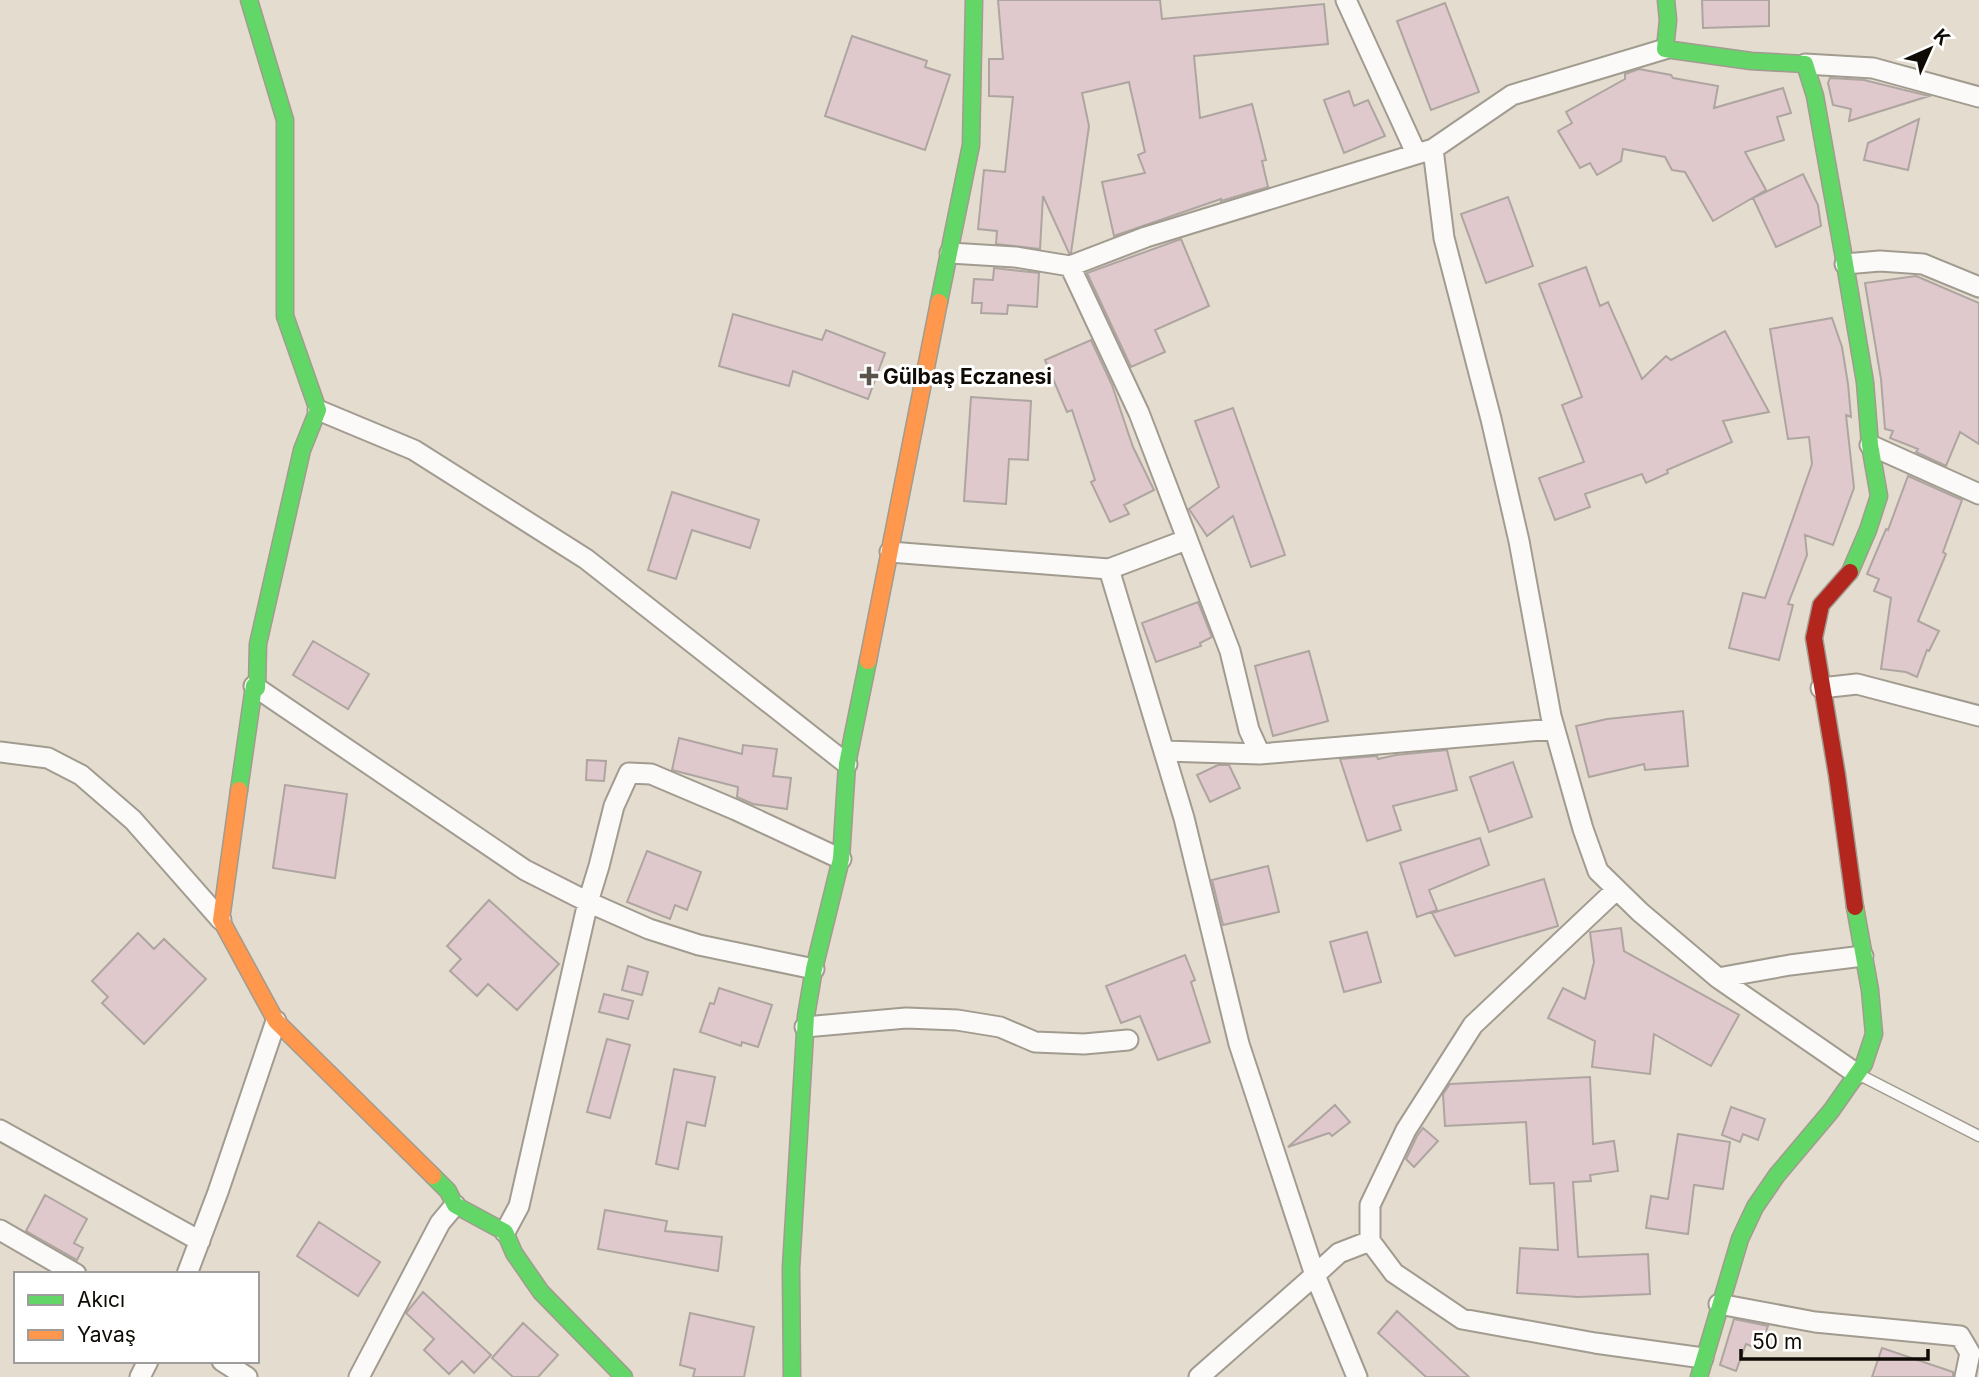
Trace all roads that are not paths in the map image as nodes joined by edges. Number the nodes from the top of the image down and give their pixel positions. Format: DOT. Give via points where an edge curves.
graph roads {
  1 [pos="249,0"];
  2 [pos="974,0"];
  3 [pos="1346,0"];
  4 [pos="1666,0"];
  5 [pos="1665,49"];
  6 [pos="1805,64"];
  7 [pos="1979,96"];
  8 [pos="1425,151"];
  9 [pos="950,253"];
  10 [pos="1845,264"];
  11 [pos="1070,266"];
  12 [pos="1979,287"];
  13 [pos="318,410"];
  14 [pos="1870,444"];
  15 [pos="1979,494"];
  16 [pos="1186,540"];
  17 [pos="890,552"];
  18 [pos="1109,569"];
  19 [pos="254,687"];
  20 [pos="1821,688"];
  21 [pos="1979,716"];
  22 [pos="1554,729"];
  23 [pos="1164,751"];
  24 [pos="0,752"];
  25 [pos="1260,754"];
  26 [pos="847,764"];
  27 [pos="841,859"];
  28 [pos="1616,890"];
  29 [pos="588,902"];
  30 [pos="221,920"];
  31 [pos="1863,956"];
  32 [pos="814,969"];
  33 [pos="1718,978"];
  34 [pos="276,1021"];
  35 [pos="805,1027"];
  36 [pos="1128,1040"];
  37 [pos="1857,1074"];
  38 [pos="0,1130"];
  39 [pos="1979,1136"];
  40 [pos="455,1205"];
  41 [pos="0,1230"];
  42 [pos="505,1232"];
  43 [pos="200,1241"];
  44 [pos="1370,1241"];
  45 [pos="73,1272"];
  46 [pos="188,1272"];
  47 [pos="1315,1275"];
  48 [pos="1719,1304"];
  49 [pos="225,1363"];
  50 [pos="1701,1368"];
  51 [pos="247,1377"];
  52 [pos="359,1377"];
  53 [pos="624,1377"];
  54 [pos="792,1377"];
  55 [pos="1199,1377"];
  56 [pos="1357,1377"];
  57 [pos="1965,1377"];
  1 -- 13 [label="street" via="285,120 285,316"];
  2 -- 9 [label="street" via="971,145"];
  3 -- 8 [label="street"];
  4 -- 5 [label="street"];
  5 -- 6 [label="street"];
  5 -- 8 [label="street" via="1512,95"];
  6 -- 7 [label="street" via="1872,68"];
  6 -- 10 [label="street" via="1815,96"];
  8 -- 11 [label="street" via="1146,237"];
  8 -- 22 [label="street" via="1516,527"];
  9 -- 11 [label="street"];
  9 -- 17 [label="street"];
  10 -- 12 [label="street" via="1923,264"];
  10 -- 14 [label="street" via="1865,382"];
  11 -- 16 [label="street" via="1139,413"];
  13 -- 19 [label="street" via="302,450 257,644"];
  13 -- 26 [label="street" via="414,450 586,559"];
  14 -- 15 [label="street"];
  14 -- 20 [label="street" via="1879,496 1848,576 1821,605 1814,638"];
  16 -- 18 [label="street"];
  16 -- 25 [label="street" via="1230,651 1249,730"];
  17 -- 18 [label="street"];
  17 -- 26 [label="street"];
  18 -- 23 [label="street"];
  19 -- 29 [label="street" via="526,870"];
  19 -- 30 [label="street"];
  20 -- 21 [label="street" via="1857,684"];
  20 -- 31 [label="street"];
  22 -- 25 [label="street"];
  22 -- 28 [label="street" via="1598,871"];
  23 -- 25 [label="street"];
  23 -- 47 [label="street" via="1239,1044"];
  24 -- 30 [label="street" via="48,758 81,775 133,820"];
  26 -- 27 [label="street"];
  27 -- 29 [label="street" via="652,774 629,773 614,806"];
  27 -- 32 [label="street"];
  28 -- 33 [label="street"];
  28 -- 44 [label="street" via="1474,1025 1406,1130 1370,1205"];
  29 -- 32 [label="street" via="699,945"];
  29 -- 42 [label="street" via="519,1206"];
  30 -- 34 [label="street"];
  31 -- 33 [label="street"];
  31 -- 37 [label="street" via="1874,1034"];
  32 -- 35 [label="street"];
  33 -- 37 [label="street"];
  34 -- 40 [label="street" via="448,1191"];
  34 -- 43 [label="street"];
  35 -- 36 [label="street" via="906,1018 957,1020 1000,1027 1035,1042"];
  35 -- 54 [label="street" via="791,1268"];
  37 -- 39 [label="lane"];
  37 -- 48 [label="street" via="1755,1207"];
  38 -- 43 [label="street"];
  40 -- 42 [label="street"];
  40 -- 52 [label="street" via="440,1223"];
  41 -- 45 [label="street"];
  42 -- 53 [label="street" via="512,1253 544,1297"];
  43 -- 46 [label="street"];
  44 -- 47 [label="street" via="1339,1253"];
  44 -- 50 [label="street" via="1394,1273 1462,1318"];
  47 -- 55 [label="street"];
  47 -- 56 [label="street"];
  48 -- 50 [label="street"];
  48 -- 57 [label="street" via="1815,1322 1960,1336 1970,1353"];
  49 -- 51 [label="street"];
}
